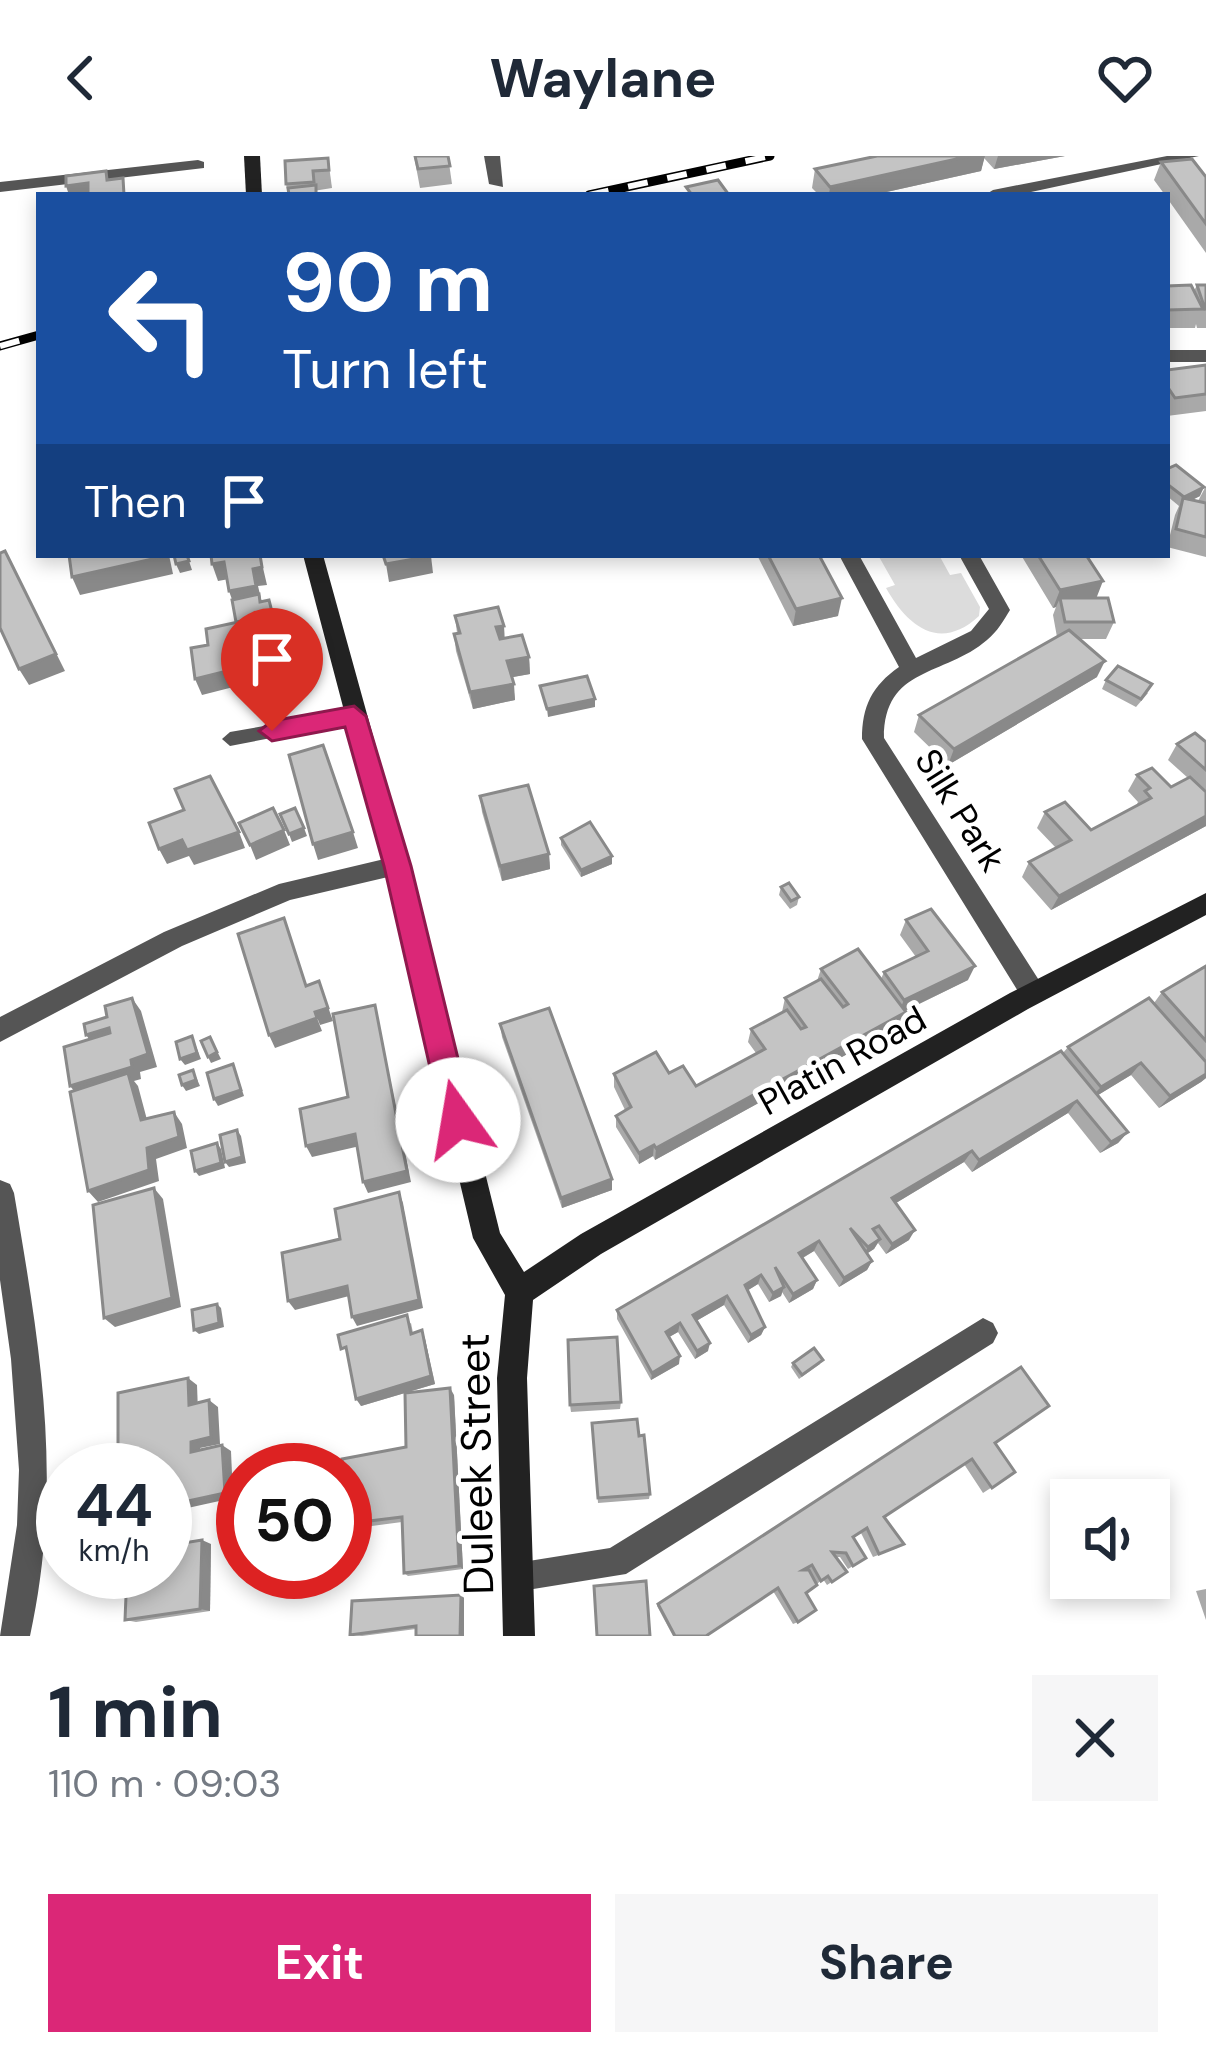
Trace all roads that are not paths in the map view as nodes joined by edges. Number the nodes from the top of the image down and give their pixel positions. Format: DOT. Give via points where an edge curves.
graph roads {
  1 [pos="253,156"];
  2 [pos="492,156"];
  3 [pos="1191,156"];
  4 [pos="198,165"];
  5 [pos="497,184"];
  6 [pos="0,187"];
  7 [pos="254,192"];
  8 [pos="1008,192"];
  9 [pos="1170,356"];
  10 [pos="1206,356"];
  11 [pos="314,558"];
  12 [pos="851,558"];
  13 [pos="971,558"];
  14 [pos="911,669"];
  15 [pos="354,716"];
  16 [pos="230,739"];
  17 [pos="397,866"];
  18 [pos="1206,903"];
  19 [pos="1034,993"];
  20 [pos="0,1030"];
  21 [pos="0,1193"];
  22 [pos="520,1292"];
  23 [pos="983,1334"];
  24 [pos="521,1575"];
  25 [pos="14,1636"];
  26 [pos="518,1636"];
  1 -- 7 [label="main road"];
  2 -- 5 [label="street"];
  3 -- 8 [label="street"];
  4 -- 6 [label="street"];
  9 -- 10 [label="street"];
  11 -- 15 [label="main road"];
  12 -- 14 [label="street"];
  13 -- 14 [label="street, Silk Park" via="1000,610 979,637"];
  14 -- 19 [label="street, Silk Park" via="881,692 870,713 873,739"];
  15 -- 16 [label="lane"];
  15 -- 17 [label="main road"];
  17 -- 20 [label="street" via="268,899"];
  17 -- 22 [label="main road" via="487,1238"];
  18 -- 19 [label="main road, Platin Road"];
  19 -- 22 [label="main road, Platin Road"];
  21 -- 25 [label="street" via="33,1403 37,1506"];
  22 -- 24 [label="main road, Duleek Street" via="510,1409"];
  23 -- 24 [label="street" via="615,1563"];
  24 -- 26 [label="main road, Duleek Street"];
}
